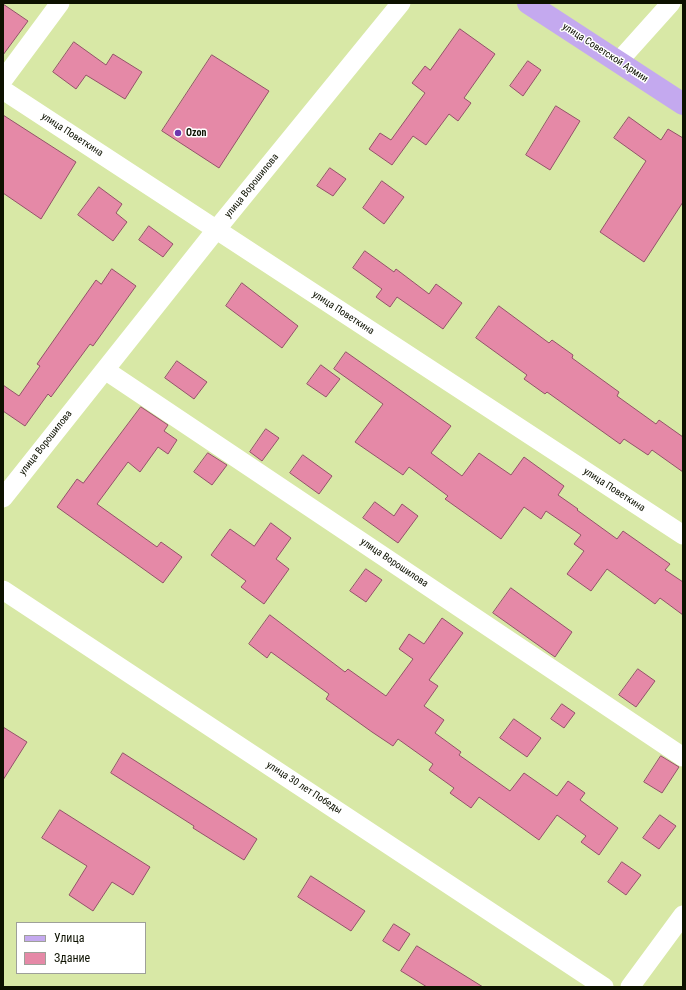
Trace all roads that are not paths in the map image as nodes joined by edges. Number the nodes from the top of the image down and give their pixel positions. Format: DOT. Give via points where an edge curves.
graph roads {
  1 [pos="60,3"];
  2 [pos="401,3"];
  3 [pos="528,3"];
  4 [pos="671,3"];
  5 [pos="618,62"];
  6 [pos="3,80"];
  7 [pos="3,90"];
  8 [pos="683,104"];
  9 [pos="216,230"];
  10 [pos="104,370"];
  11 [pos="3,498"];
  12 [pos="683,535"];
  13 [pos="3,590"];
  14 [pos="683,757"];
  15 [pos="683,915"];
  16 [pos="604,987"];
  17 [pos="630,987"];
  1 -- 6 [label="street"];
  2 -- 9 [label="street, улица Ворошилова"];
  3 -- 5 [label="main road, улица Советской Армии"];
  4 -- 5 [label="street"];
  5 -- 8 [label="main road, улица Советской Армии"];
  7 -- 9 [label="street, улица Поветкина"];
  9 -- 10 [label="street, улица Ворошилова"];
  9 -- 12 [label="street, улица Поветкина"];
  10 -- 11 [label="street, улица Ворошилова"];
  10 -- 14 [label="street, улица Ворошилова"];
  13 -- 16 [label="street, улица 30 лет Победы"];
  15 -- 17 [label="street"];
}
